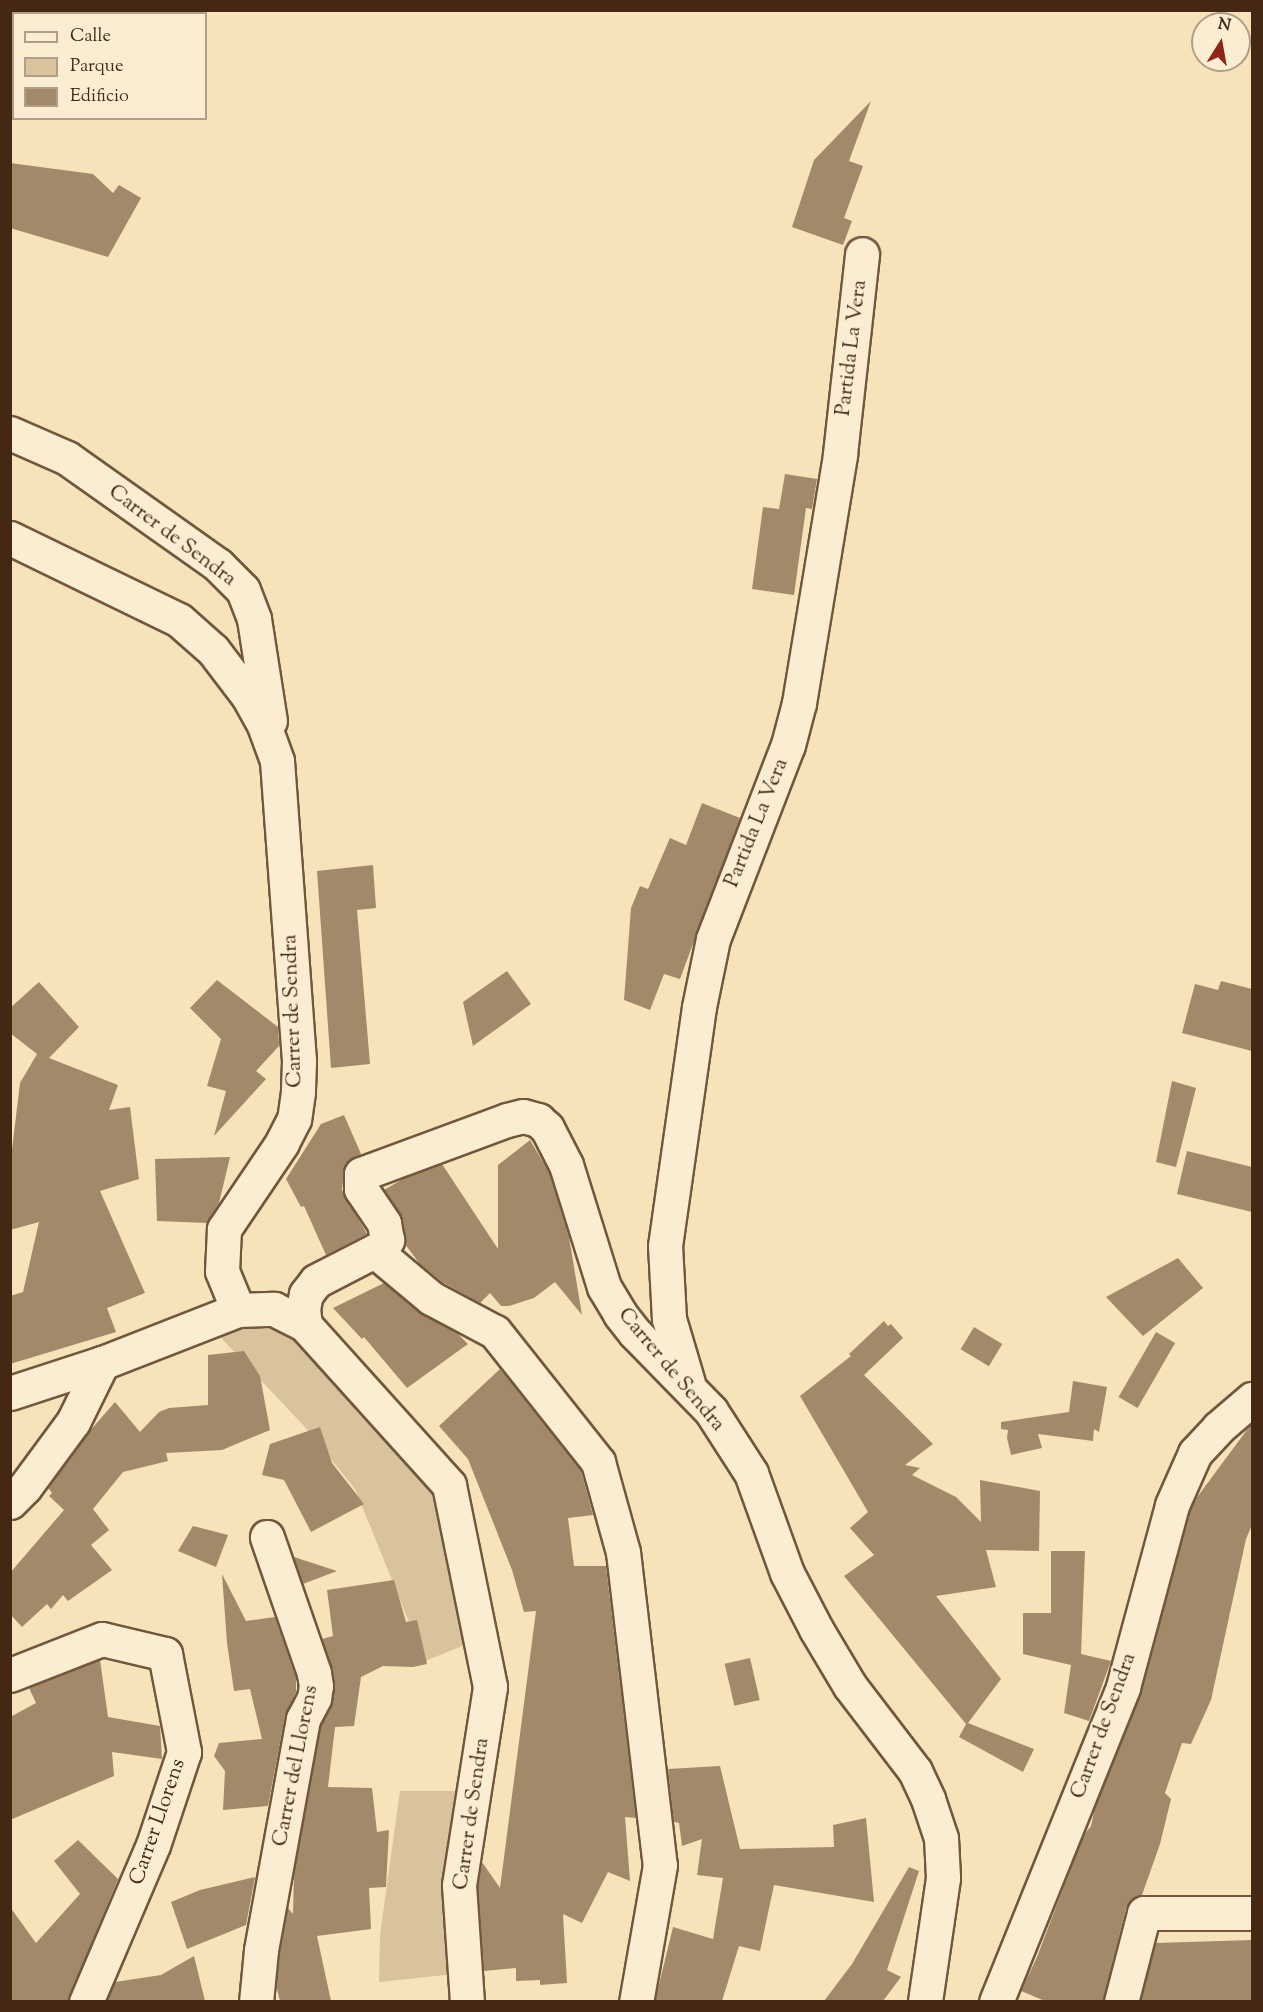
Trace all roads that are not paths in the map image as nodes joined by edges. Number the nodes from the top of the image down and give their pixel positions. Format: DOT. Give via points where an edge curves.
graph roads {
  1 [pos="862,254"];
  2 [pos="10,433"];
  3 [pos="10,538"];
  4 [pos="277,762"];
  5 [pos="375,1251"];
  6 [pos="237,1310"];
  7 [pos="305,1325"];
  8 [pos="102,1363"];
  9 [pos="689,1388"];
  10 [pos="10,1394"];
  11 [pos="1252,1399"];
  12 [pos="10,1502"];
  13 [pos="267,1538"];
  14 [pos="10,1675"];
  15 [pos="1252,1913"];
  16 [pos="86,2001"];
  17 [pos="256,2001"];
  18 [pos="467,2001"];
  19 [pos="636,2001"];
  20 [pos="925,2001"];
  21 [pos="996,2001"];
  22 [pos="1121,2001"];
  1 -- 9 [label="street, Partida La Vera" via="840,454 799,703 788,745 713,939 699,1007 665,1246 669,1319"];
  2 -- 4 [label="street, Carrer de Sendra" via="67,458 218,566 243,590 254,619"];
  3 -- 4 [label="street, Carrer de Sendra" via="179,620 213,650 248,696"];
  4 -- 6 [label="street, Carrer de Sendra" via="300,1061 298,1092 294,1119 282,1143 224,1229 222,1271"];
  5 -- 7 [label="street" via="316,1281 306,1294"];
  5 -- 9 [label="street, Carrer de Sendra" via="387,1240 387,1231 361,1189 361,1174 507,1120 524,1116 538,1120 556,1142 566,1165 604,1287 635,1333"];
  5 -- 19 [label="street" via="431,1298 495,1332 598,1462 623,1552 660,1865"];
  6 -- 7 [label="street, Carrer de Sendra" via="274,1309"];
  6 -- 8 [label="street, Carrer de Sendra"];
  7 -- 18 [label="street, Carrer de Sendra" via="449,1485 490,1688 459,1885"];
  8 -- 10 [label="street"];
  8 -- 12 [label="street" via="73,1422"];
  9 -- 20 [label="street, Carrer de Sendra" via="711,1411 751,1473 787,1574 816,1629 850,1686 915,1771 928,1799 941,1838 943,1878"];
  11 -- 21 [label="street, Carrer de Sendra" via="1195,1453 1172,1505 1123,1687"];
  13 -- 17 [label="street, Carrer del Llorens" via="314,1673 315,1686 314,1698 303,1719 261,1950"];
  14 -- 16 [label="street, Carrer Llorens" via="102,1639 165,1654 184,1752 153,1845"];
  15 -- 22 [label="street" via="1144,1913"];
}
